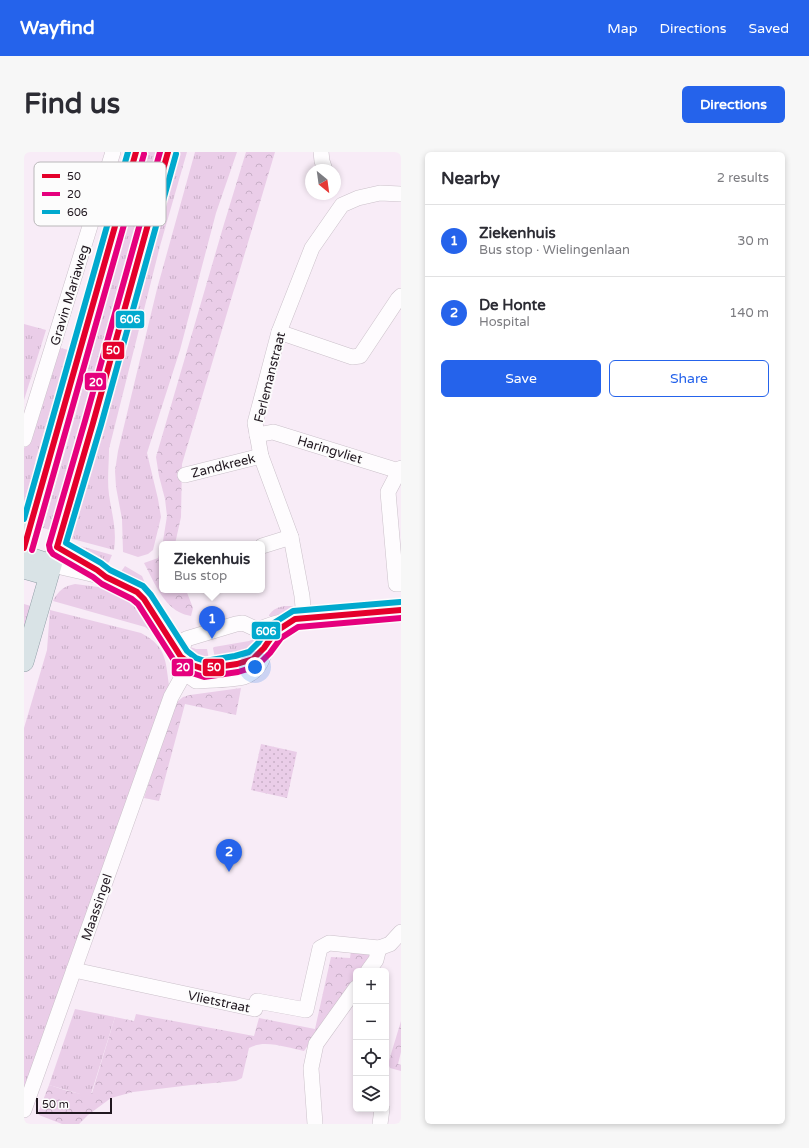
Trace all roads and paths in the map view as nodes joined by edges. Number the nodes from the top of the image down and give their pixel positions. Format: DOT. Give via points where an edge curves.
graph roads {
  1 [pos="113,152"];
  2 [pos="136,152"];
  3 [pos="168,152"];
  4 [pos="321,152"];
  5 [pos="110,162"];
  6 [pos="133,162"];
  7 [pos="165,162"];
  8 [pos="323,164"];
  9 [pos="401,194"];
  10 [pos="341,199"];
  11 [pos="338,200"];
  12 [pos="90,226"];
  13 [pos="115,226"];
  14 [pos="147,226"];
  15 [pos="401,296"];
  16 [pos="279,332"];
  17 [pos="257,435"];
  18 [pos="24,438"];
  19 [pos="261,456"];
  20 [pos="400,469"];
  21 [pos="185,475"];
  22 [pos="291,538"];
  23 [pos="265,545"];
  24 [pos="24,548"];
  25 [pos="24,555"];
  26 [pos="52,562"];
  27 [pos="24,569"];
  28 [pos="106,577"];
  29 [pos="401,584"];
  30 [pos="401,610"];
  31 [pos="299,619"];
  32 [pos="158,620"];
  33 [pos="258,630"];
  34 [pos="186,639"];
  35 [pos="264,648"];
  36 [pos="24,662"];
  37 [pos="182,662"];
  38 [pos="196,681"];
  39 [pos="168,705"];
  40 [pos="401,932"];
  41 [pos="379,948"];
  42 [pos="370,968"];
  43 [pos="74,970"];
  44 [pos="353,992"];
  45 [pos="24,1110"];
  46 [pos="382,1112"];
  47 [pos="315,1124"];
  48 [pos="380,1124"];
  1 -- 5 [label="street, Gravin Mariaweg"];
  2 -- 6 [label="main road"];
  3 -- 7 [label="main road"];
  4 -- 8 [label="street"];
  9 -- 10 [label="street, Ferlemanstraat" via="380,193"];
  11 -- 16 [label="street, Ferlemanstraat" via="312,248"];
  12 -- 18 [label="street, Gravin Mariaweg"];
  13 -- 24 [label="main road"];
  14 -- 26 [label="main road"];
  15 -- 16 [label="street" via="360,356 352,357"];
  16 -- 17 [label="street, Ferlemanstraat" via="255,423"];
  17 -- 19 [label="street, Ferlemanstraat"];
  17 -- 20 [label="street, Haringvliet" via="273,432"];
  19 -- 21 [label="street, Zandkreek"];
  19 -- 22 [label="street, Ferlemanstraat"];
  20 -- 29 [label="street" via="388,492 396,584"];
  22 -- 23 [label="street"];
  22 -- 31 [label="street, Ferlemanstraat" via="302,596"];
  25 -- 26 [label="main road"];
  26 -- 27 [label="main road"];
  26 -- 28 [label="street" via="97,570"];
  26 -- 28 [label="street" via="84,581"];
  26 -- 36 [label="main road"];
  28 -- 32 [label="street" via="137,592"];
  30 -- 31 [label="street"];
  31 -- 33 [label="street" via="270,624"];
  31 -- 35 [label="street" via="275,632"];
  32 -- 34 [label="street"];
  32 -- 37 [label="street"];
  33 -- 34 [label="street" via="248,625 236,624"];
  33 -- 35 [label="street" via="264,641"];
  34 -- 37 [label="street" via="182,647"];
  35 -- 38 [label="street" via="261,662 243,677"];
  37 -- 38 [label="street" via="188,674"];
  37 -- 39 [label="street" via="181,679"];
  38 -- 39 [label="street" via="181,689"];
  39 -- 43 [label="street, Maassingel"];
  40 -- 41 [label="street" via="390,944"];
  41 -- 42 [label="street" via="376,960"];
  41 -- 43 [label="street, Vlietstraat" via="328,943 320,948 306,1010 257,1001 255,1009"];
  43 -- 45 [label="street, Maassingel"];
  44 -- 47 [label="street" via="316,1044 311,1068"];
  46 -- 48 [label="street"];
}
